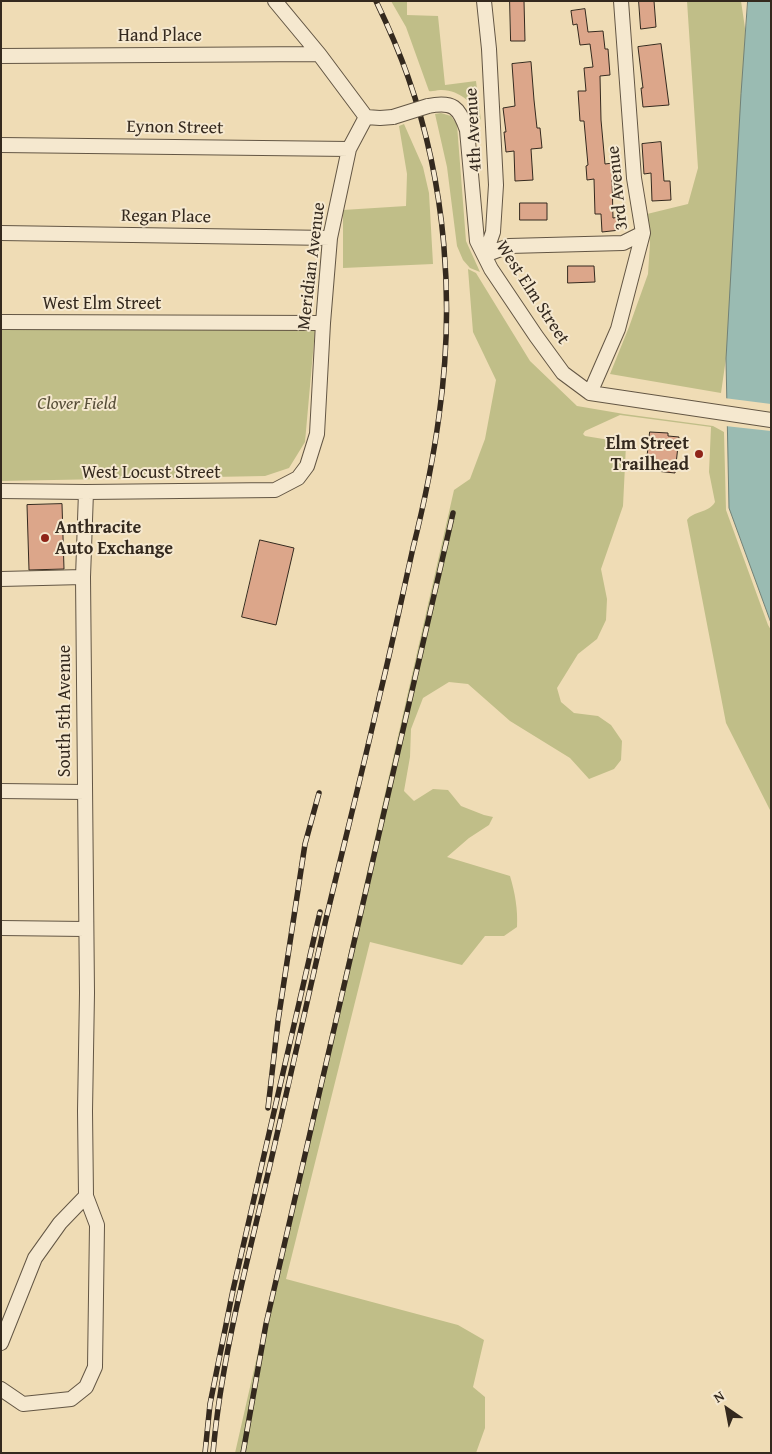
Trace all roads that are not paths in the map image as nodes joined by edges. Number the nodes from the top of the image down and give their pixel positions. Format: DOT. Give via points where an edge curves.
graph roads {
  1 [pos="275,1"];
  2 [pos="484,1"];
  3 [pos="621,1"];
  4 [pos="319,54"];
  5 [pos="1,56"];
  6 [pos="366,117"];
  7 [pos="1,145"];
  8 [pos="349,149"];
  9 [pos="643,232"];
  10 [pos="1,233"];
  11 [pos="330,238"];
  12 [pos="485,256"];
  13 [pos="1,322"];
  14 [pos="323,323"];
  15 [pos="590,394"];
  16 [pos="771,420"];
  17 [pos="298,478"];
  18 [pos="1,491"];
  19 [pos="86,492"];
  20 [pos="83,577"];
  21 [pos="1,578"];
  22 [pos="1,791"];
  23 [pos="84,792"];
  24 [pos="1,928"];
  25 [pos="85,929"];
  26 [pos="86,1196"];
  27 [pos="1,1343"];
  28 [pos="1,1389"];
  1 -- 4 [label="street"];
  2 -- 12 [label="street, 4th Avenue" via="496,184 493,232"];
  3 -- 9 [label="street, 3rd Avenue" via="634,178"];
  4 -- 5 [label="street, Hand Place"];
  4 -- 6 [label="street"];
  6 -- 8 [label="street, Meridian Avenue"];
  6 -- 12 [label="street, West Elm Street, bridge" via="393,116 441,103 456,109 466,130 477,241"];
  7 -- 8 [label="street, Eynon Street"];
  8 -- 11 [label="street, Meridian Avenue"];
  9 -- 12 [label="street" via="623,243 509,246"];
  9 -- 15 [label="street, 3rd Avenue" via="618,329"];
  10 -- 11 [label="street, Regan Place"];
  11 -- 14 [label="street, Meridian Avenue"];
  12 -- 15 [label="street, West Elm Street" via="491,270 563,373"];
  13 -- 14 [label="street, West Elm Street"];
  14 -- 17 [label="street, Meridian Avenue" via="317,434 307,466"];
  15 -- 16 [label="street, West Elm Street"];
  17 -- 19 [label="street, West Locust Street" via="274,490"];
  18 -- 19 [label="street, West Locust Street"];
  19 -- 20 [label="street, South 5th Avenue"];
  20 -- 21 [label="street"];
  20 -- 23 [label="street, South 5th Avenue"];
  22 -- 23 [label="street"];
  23 -- 25 [label="street, South 5th Avenue"];
  24 -- 25 [label="street"];
  25 -- 26 [label="street, South 5th Avenue"];
  26 -- 27 [label="street" via="60,1223 35,1258"];
  26 -- 28 [label="street, South 5th Avenue" via="96,1225 95,1367 86,1387 71,1399 24,1404"];
}
